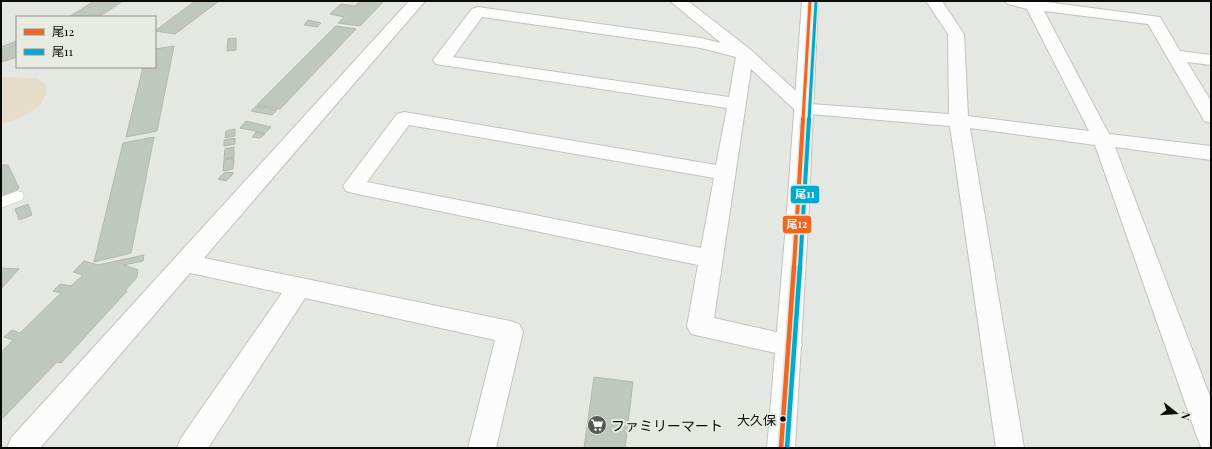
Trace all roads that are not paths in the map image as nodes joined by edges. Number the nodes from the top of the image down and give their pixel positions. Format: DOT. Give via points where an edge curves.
graph roads {
  1 [pos="417,1"];
  2 [pos="678,1"];
  3 [pos="810,1"];
  4 [pos="934,1"];
  5 [pos="1025,2"];
  6 [pos="745,54"];
  7 [pos="1176,55"];
  8 [pos="1211,60"];
  9 [pos="736,104"];
  10 [pos="805,109"];
  11 [pos="1211,117"];
  12 [pos="959,122"];
  13 [pos="1103,140"];
  14 [pos="1211,153"];
  15 [pos="724,173"];
  16 [pos="18,196"];
  17 [pos="1,203"];
  18 [pos="710,259"];
  19 [pos="185,263"];
  20 [pos="299,287"];
  21 [pos="789,345"];
  22 [pos="1211,437"];
  23 [pos="21,448"];
  24 [pos="191,448"];
  25 [pos="482,448"];
  26 [pos="781,448"];
  27 [pos="1010,448"];
  1 -- 19 [label="street"];
  2 -- 6 [label="street"];
  3 -- 10 [label="street"];
  4 -- 12 [label="street" via="956,34"];
  5 -- 7 [label="street" via="1154,20"];
  5 -- 13 [label="street"];
  6 -- 9 [label="street"];
  6 -- 9 [label="street" via="701,43 478,12 442,60"];
  6 -- 10 [label="street"];
  7 -- 8 [label="street"];
  7 -- 11 [label="street"];
  9 -- 15 [label="street"];
  10 -- 12 [label="street"];
  10 -- 21 [label="street"];
  12 -- 13 [label="street"];
  12 -- 27 [label="street"];
  13 -- 14 [label="street"];
  13 -- 22 [label="street"];
  15 -- 18 [label="street"];
  15 -- 18 [label="street" via="404,118 353,186"];
  16 -- 17 [label="lane"];
  18 -- 21 [label="street" via="700,326"];
  19 -- 20 [label="street"];
  19 -- 23 [label="street"];
  20 -- 24 [label="street"];
  20 -- 25 [label="street" via="510,332"];
  21 -- 26 [label="street"];
}
